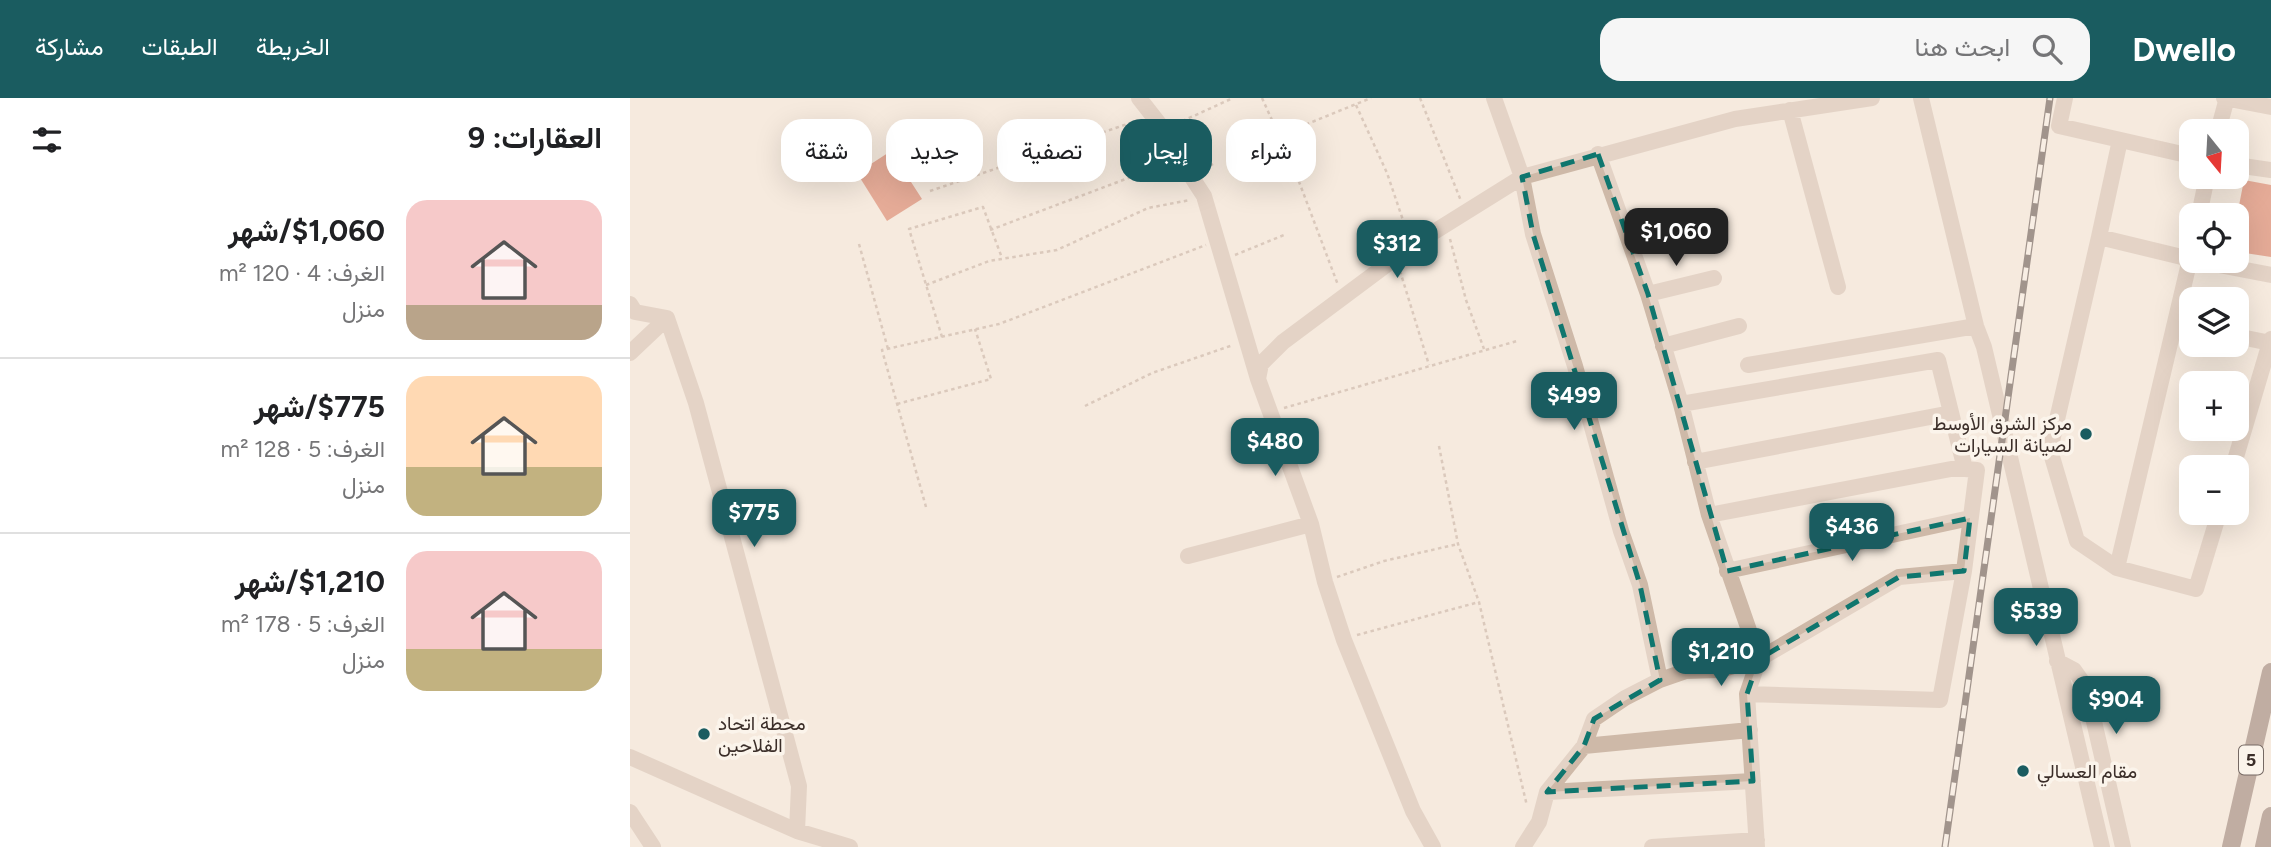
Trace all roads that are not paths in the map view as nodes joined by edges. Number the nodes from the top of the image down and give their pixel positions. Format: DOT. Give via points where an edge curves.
graph roads {
  1 [pos="1139,98"];
  2 [pos="1494,98"];
  3 [pos="1872,98"];
  4 [pos="1921,98"];
  5 [pos="2065,98"];
  6 [pos="2226,98"];
  7 [pos="2271,107"];
  8 [pos="1790,110"];
  9 [pos="2221,119"];
  10 [pos="2120,140"];
  11 [pos="2179,153"];
  12 [pos="1598,154"];
  13 [pos="2249,167"];
  14 [pos="2271,170"];
  15 [pos="1522,177"];
  16 [pos="2099,237"];
  17 [pos="2179,255"];
  18 [pos="2249,270"];
  19 [pos="2271,275"];
  20 [pos="1714,278"];
  21 [pos="1838,287"];
  22 [pos="1647,294"];
  23 [pos="630,304"];
  24 [pos="667,318"];
  25 [pos="1739,326"];
  26 [pos="1976,326"];
  27 [pos="2249,338"];
  28 [pos="2179,340"];
  29 [pos="2270,341"];
  30 [pos="1663,346"];
  31 [pos="630,352"];
  32 [pos="1748,365"];
  33 [pos="1258,379"];
  34 [pos="1681,404"];
  35 [pos="1951,413"];
  36 [pos="2237,455"];
  37 [pos="1695,462"];
  38 [pos="1965,469"];
  39 [pos="1709,515"];
  40 [pos="1970,518"];
  41 [pos="1311,524"];
  42 [pos="2215,525"];
  43 [pos="1188,556"];
  44 [pos="2117,568"];
  45 [pos="1964,570"];
  46 [pos="1727,571"];
  47 [pos="1759,659"];
  48 [pos="2057,661"];
  49 [pos="2271,672"];
  50 [pos="1660,680"];
  51 [pos="1747,694"];
  52 [pos="1749,730"];
  53 [pos="1584,746"];
  54 [pos="630,757"];
  55 [pos="1754,780"];
  56 [pos="1547,792"];
  57 [pos="630,812"];
  58 [pos="2271,816"];
  59 [pos="797,831"];
  60 [pos="1757,843"];
  61 [pos="653,847"];
  62 [pos="850,847"];
  63 [pos="1433,847"];
  64 [pos="1523,847"];
  65 [pos="1651,847"];
  66 [pos="2102,847"];
  67 [pos="2123,847"];
  68 [pos="2231,847"];
  69 [pos="2264,847"];
  1 -- 33 [label="street" via="1185,157 1204,196"];
  2 -- 15 [label="street"];
  3 -- 8 [label="street"];
  4 -- 26 [label="street"];
  5 -- 10 [label="street" via="2059,127"];
  6 -- 7 [label="street"];
  6 -- 9 [label="street"];
  8 -- 12 [label="street" via="1735,119"];
  8 -- 21 [label="street"];
  10 -- 11 [label="street"];
  10 -- 16 [label="street"];
  12 -- 15 [label="street"];
  12 -- 22 [label="street"];
  13 -- 14 [label="street"];
  15 -- 33 [label="street" via="1413,245 1283,342 1261,364"];
  15 -- 50 [label="street" via="1533,234 1640,585"];
  16 -- 17 [label="street"];
  16 -- 44 [label="street" via="2050,450 2077,541"];
  18 -- 19 [label="street"];
  20 -- 22 [label="street"];
  22 -- 30 [label="street"];
  23 -- 24 [label="street" via="635,312"];
  24 -- 31 [label="street"];
  24 -- 59 [label="street" via="696,403 799,786"];
  25 -- 30 [label="street"];
  26 -- 32 [label="street"];
  26 -- 48 [label="street"];
  27 -- 29 [label="street"];
  28 -- 44 [label="street"];
  29 -- 36 [label="street"];
  30 -- 34 [label="street"];
  33 -- 41 [label="street"];
  34 -- 35 [label="street" via="1938,360"];
  34 -- 37 [label="street"];
  35 -- 37 [label="street"];
  35 -- 38 [label="street"];
  37 -- 39 [label="street"];
  38 -- 39 [label="street"];
  38 -- 40 [label="street" via="1977,470"];
  39 -- 46 [label="street"];
  40 -- 45 [label="street"];
  40 -- 46 [label="street"];
  41 -- 43 [label="street"];
  41 -- 63 [label="street" via="1344,640 1413,811"];
  42 -- 44 [label="street" via="2196,589"];
  45 -- 47 [label="street" via="1899,577"];
  45 -- 51 [label="street" via="1940,700"];
  46 -- 47 [label="street"];
  47 -- 50 [label="street"];
  47 -- 51 [label="street"];
  48 -- 66 [label="street"];
  48 -- 67 [label="street" via="2074,670 2086,687"];
  49 -- 68 [label="main road, 5"];
  50 -- 53 [label="street" via="1594,719"];
  51 -- 52 [label="street"];
  52 -- 53 [label="street"];
  52 -- 55 [label="street"];
  53 -- 56 [label="street"];
  54 -- 59 [label="street"];
  55 -- 56 [label="street"];
  55 -- 60 [label="street"];
  56 -- 64 [label="street" via="1539,822"];
  57 -- 61 [label="street"];
  58 -- 69 [label="main road"];
  59 -- 62 [label="street"];
  60 -- 65 [label="street"];
}
